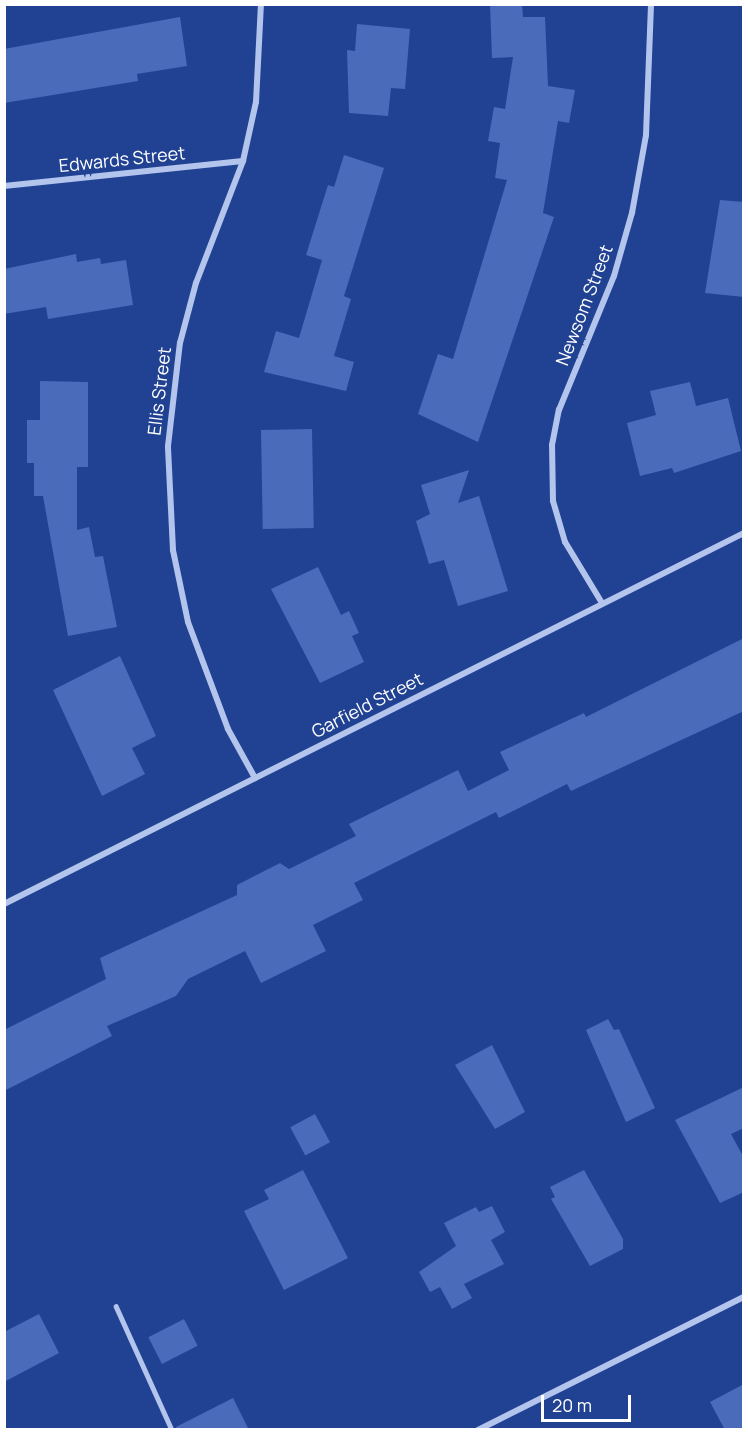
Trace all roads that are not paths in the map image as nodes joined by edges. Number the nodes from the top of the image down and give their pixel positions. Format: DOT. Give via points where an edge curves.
graph roads {
  1 [pos="261,4"];
  2 [pos="651,4"];
  3 [pos="243,161"];
  4 [pos="4,186"];
  5 [pos="744,533"];
  6 [pos="602,603"];
  7 [pos="255,778"];
  8 [pos="4,904"];
  9 [pos="744,1298"];
  10 [pos="116,1306"];
  11 [pos="172,1430"];
  12 [pos="478,1430"];
  1 -- 3 [label="street, Ellis Street" via="256,102"];
  2 -- 6 [label="street, Newsom Street" via="646,135 632,213 614,276 559,410 552,445 553,501 565,542"];
  3 -- 4 [label="street, Edwards Street"];
  3 -- 7 [label="street, Ellis Street" via="196,283 180,343 170,405 168,488 188,622 228,729"];
  5 -- 6 [label="street, Garfield Street"];
  6 -- 7 [label="street, Garfield Street"];
  7 -- 8 [label="street, Garfield Street"];
  9 -- 12 [label="street"];
  10 -- 11 [label="lane"];
}
